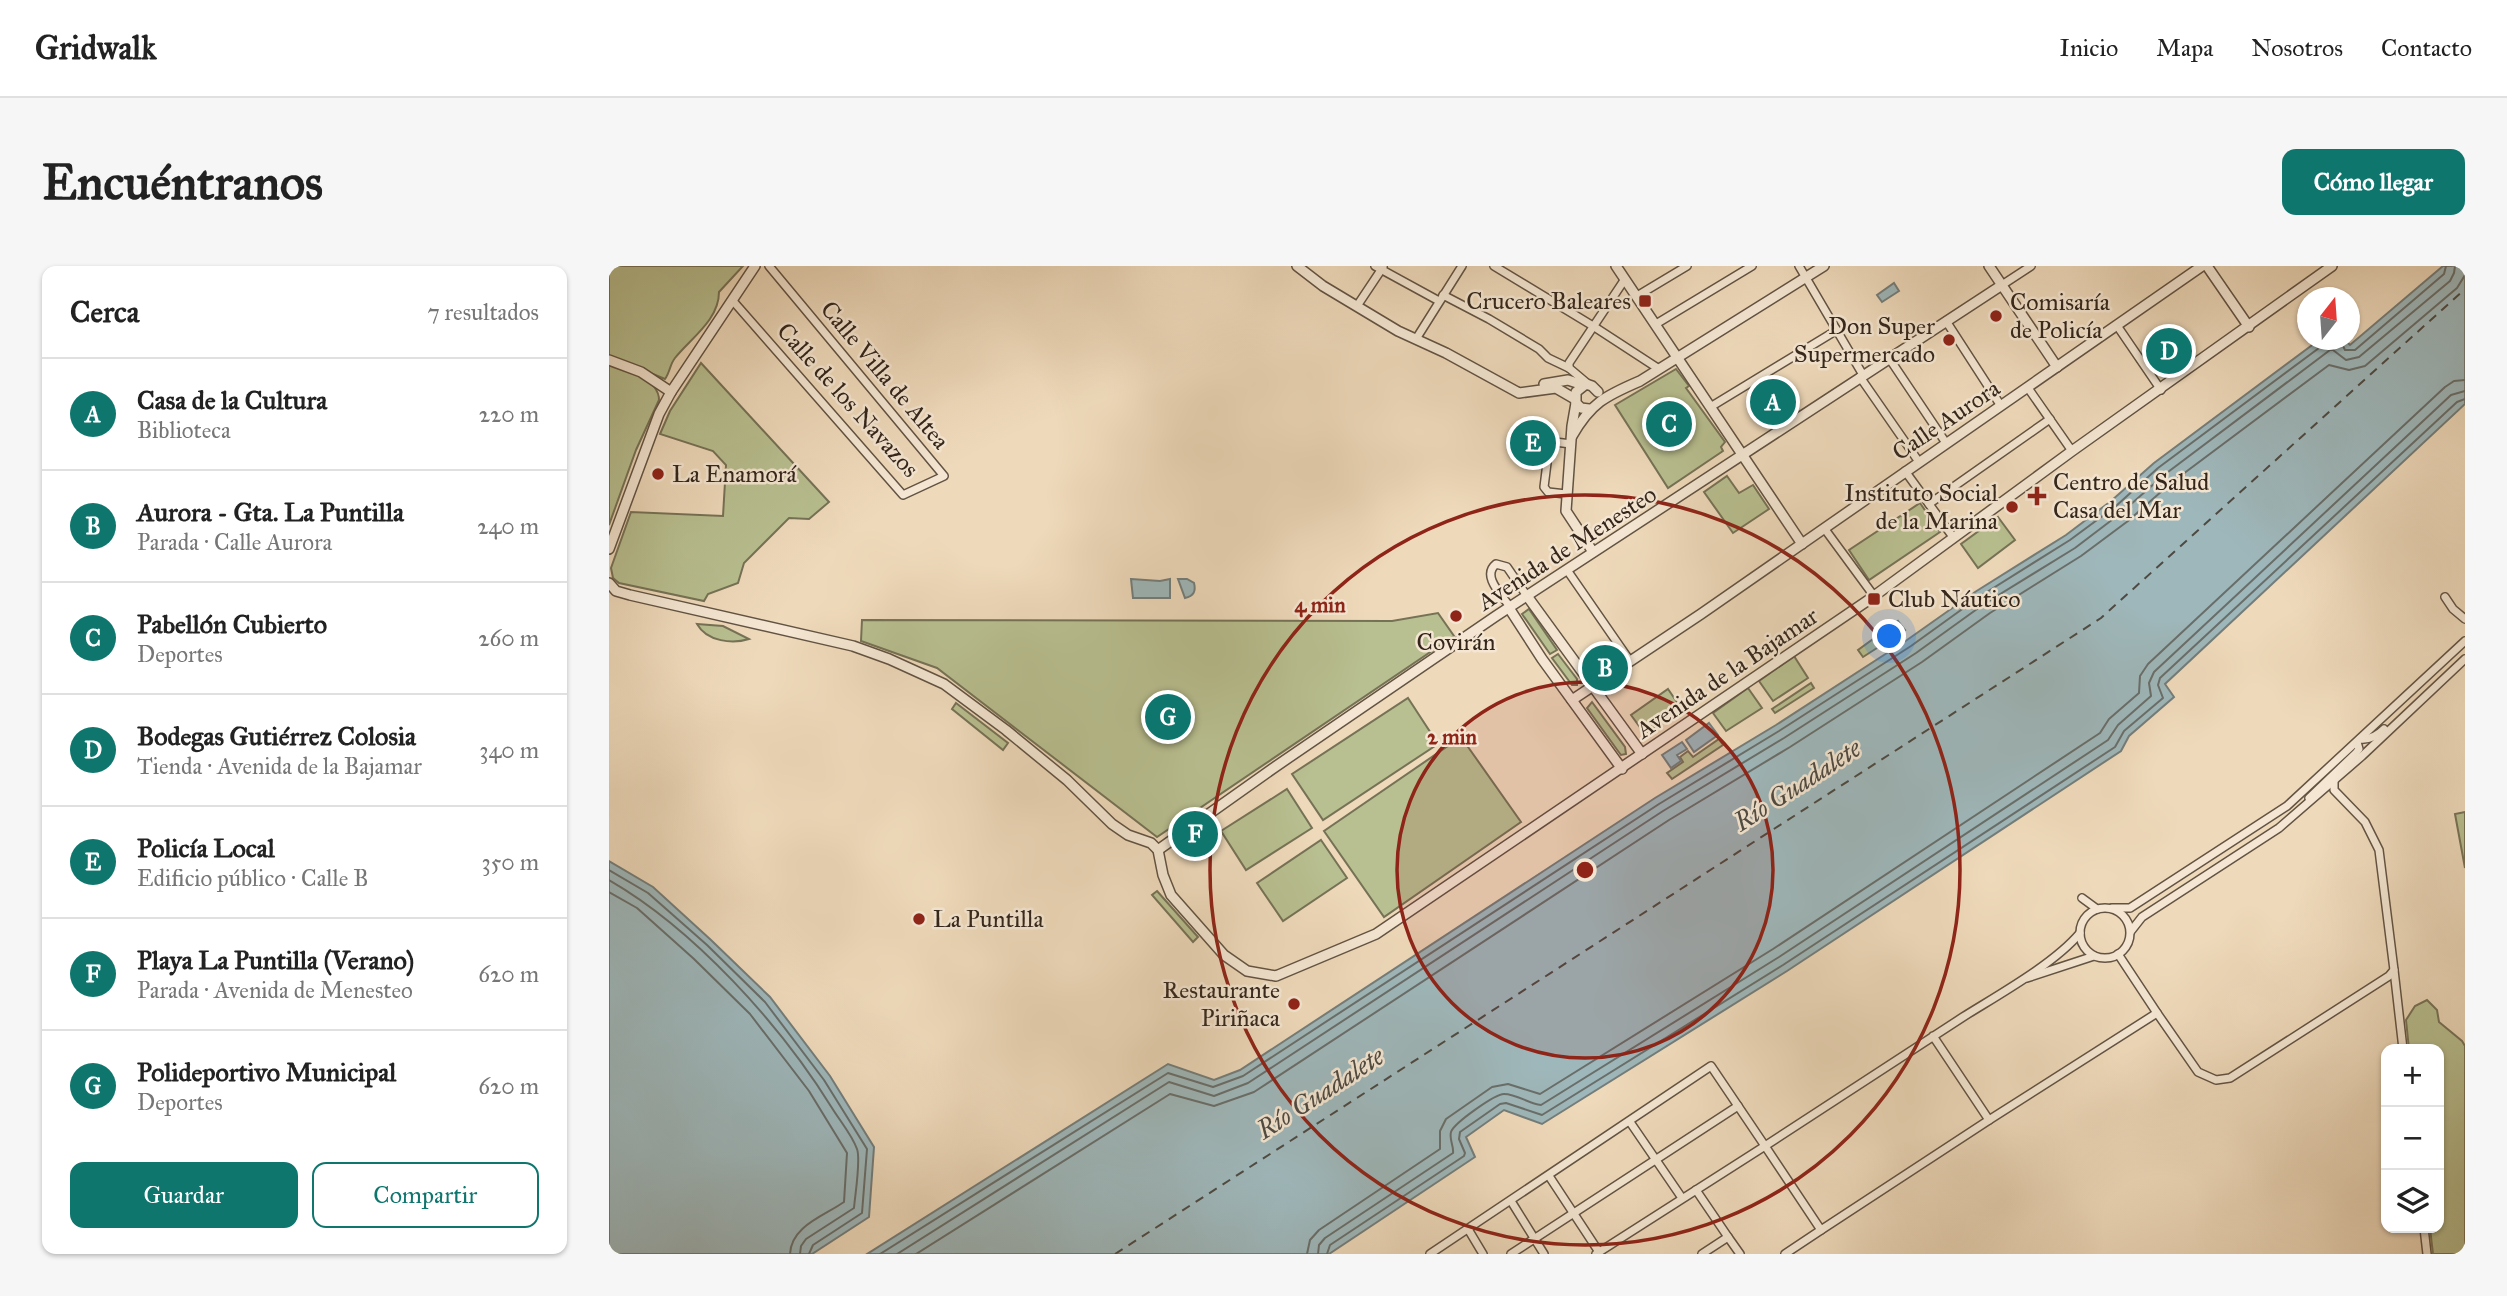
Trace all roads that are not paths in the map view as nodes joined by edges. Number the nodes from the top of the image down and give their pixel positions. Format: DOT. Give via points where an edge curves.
graph roads {
  1 [pos="755,266"];
  2 [pos="769,266"];
  3 [pos="1297,266"];
  4 [pos="1462,266"];
  5 [pos="1494,266"];
  6 [pos="1616,266"];
  7 [pos="1686,266"];
  8 [pos="1752,266"];
  9 [pos="1799,266"];
  10 [pos="1824,266"];
  11 [pos="1989,266"];
  12 [pos="2031,266"];
  13 [pos="2202,266"];
  14 [pos="2207,266"];
  15 [pos="2332,266"];
  16 [pos="1380,267"];
  17 [pos="1806,277"];
  18 [pos="1625,279"];
  19 [pos="2002,285"];
  20 [pos="1637,296"];
  21 [pos="1441,298"];
  22 [pos="733,301"];
  23 [pos="1357,306"];
  24 [pos="1946,321"];
  25 [pos="1656,324"];
  26 [pos="1593,326"];
  27 [pos="2117,327"];
  28 [pos="2249,327"];
  29 [pos="1837,330"];
  30 [pos="1416,339"];
  31 [pos="1678,357"];
  32 [pos="1889,358"];
  33 [pos="609,360"];
  34 [pos="2057,367"];
  35 [pos="1569,368"];
  36 [pos="1659,369"];
  37 [pos="1862,376"];
  38 [pos="1586,385"];
  39 [pos="2028,388"];
  40 [pos="1619,390"];
  41 [pos="2161,390"];
  42 [pos="671,392"];
  43 [pos="1598,392"];
  44 [pos="1519,393"];
  45 [pos="1575,401"];
  46 [pos="1593,406"];
  47 [pos="1712,406"];
  48 [pos="2001,406"];
  49 [pos="2050,419"];
  50 [pos="1572,440"];
  51 [pos="1946,443"];
  52 [pos="2072,451"];
  53 [pos="1743,453"];
  54 [pos="1919,462"];
  55 [pos="1905,471"];
  56 [pos="944,476"];
  57 [pos="1566,494"];
  58 [pos="1929,504"];
  59 [pos="1824,528"];
  60 [pos="1954,537"];
  61 [pos="1802,544"];
  62 [pos="609,549"];
  63 [pos="1593,552"];
  64 [pos="1567,569"];
  65 [pos="610,584"];
  66 [pos="1527,596"];
  67 [pos="1874,596"];
  68 [pos="1509,608"];
  69 [pos="2465,641"];
  70 [pos="2465,653"];
  71 [pos="2465,659"];
  72 [pos="1630,661"];
  73 [pos="1592,687"];
  74 [pos="1572,700"];
  75 [pos="2358,740"];
  76 [pos="1642,754"];
  77 [pos="1622,769"];
  78 [pos="2334,781"];
  79 [pos="2279,828"];
  80 [pos="1158,850"];
  81 [pos="2112,908"];
  82 [pos="2097,909"];
  83 [pos="2087,915"];
  84 [pos="2131,931"];
  85 [pos="2080,933"];
  86 [pos="2118,954"];
  87 [pos="2094,956"];
  88 [pos="2394,970"];
  89 [pos="2020,980"];
  90 [pos="2157,1013"];
  91 [pos="1933,1036"];
  92 [pos="2402,1044"];
  93 [pos="1738,1106"];
  94 [pos="1989,1120"];
  95 [pos="1630,1122"];
  96 [pos="1765,1146"];
  97 [pos="1656,1160"];
  98 [pos="1549,1176"];
  99 [pos="1696,1189"];
  100 [pos="1682,1198"];
  101 [pos="1511,1201"];
  102 [pos="1574,1213"];
  103 [pos="1468,1229"];
  104 [pos="1821,1230"];
  105 [pos="2425,1233"];
  106 [pos="1728,1237"];
  107 [pos="1534,1239"];
  108 [pos="1597,1253"];
  109 [pos="1430,1254"];
  110 [pos="1483,1254"];
  111 [pos="1511,1254"];
  112 [pos="1543,1254"];
  113 [pos="1702,1254"];
  114 [pos="1740,1254"];
  115 [pos="1785,1254"];
  116 [pos="2427,1254"];
  1 -- 22 [label="street"];
  2 -- 56 [label="street, Calle Villa de Altea"];
  3 -- 23 [label="street"];
  4 -- 21 [label="street"];
  5 -- 26 [label="street"];
  6 -- 18 [label="street"];
  7 -- 20 [label="street"];
  8 -- 25 [label="street"];
  9 -- 17 [label="street"];
  10 -- 17 [label="street"];
  11 -- 19 [label="street"];
  12 -- 19 [label="street"];
  13 -- 27 [label="street, Calle Aurora"];
  14 -- 28 [label="street"];
  15 -- 28 [label="street, Avenida de la Bajamar"];
  16 -- 21 [label="street"];
  16 -- 23 [label="street"];
  17 -- 29 [label="street"];
  17 -- 31 [label="street"];
  18 -- 20 [label="street"];
  18 -- 26 [label="street"];
  19 -- 24 [label="street, Avenida de Menesteo"];
  19 -- 34 [label="street"];
  20 -- 25 [label="street"];
  21 -- 30 [label="street"];
  21 -- 35 [label="street" via="1489,319"];
  22 -- 42 [label="street"];
  22 -- 56 [label="street, Calle de los Navazos" via="903,495"];
  23 -- 30 [label="street"];
  24 -- 32 [label="street, Avenida de Menesteo"];
  24 -- 48 [label="street"];
  25 -- 31 [label="street"];
  26 -- 35 [label="street"];
  26 -- 36 [label="street"];
  27 -- 34 [label="street, Calle Aurora"];
  27 -- 41 [label="street"];
  28 -- 41 [label="street, Avenida de la Bajamar"];
  29 -- 37 [label="street"];
  29 -- 47 [label="street"];
  30 -- 44 [label="street"];
  31 -- 36 [label="street"];
  31 -- 47 [label="street"];
  32 -- 37 [label="street, Avenida de Menesteo"];
  32 -- 51 [label="street"];
  33 -- 42 [label="street" via="641,372"];
  34 -- 39 [label="street, Calle Aurora"];
  35 -- 38 [label="street"];
  36 -- 40 [label="street"];
  37 -- 53 [label="street, Avenida de Menesteo"];
  37 -- 54 [label="street"];
  38 -- 43 [label="street"];
  38 -- 44 [label="street" via="1568,380"];
  38 -- 45 [label="street" via="1577,389"];
  39 -- 48 [label="street, Calle Aurora"];
  39 -- 49 [label="street"];
  40 -- 43 [label="street"];
  40 -- 46 [label="street"];
  41 -- 52 [label="street, Avenida de la Bajamar"];
  42 -- 62 [label="street"];
  43 -- 46 [label="street"];
  44 -- 45 [label="street" via="1556,388"];
  45 -- 46 [label="street" via="1581,408"];
  45 -- 50 [label="street"];
  46 -- 50 [label="street"];
  47 -- 53 [label="street"];
  48 -- 51 [label="street, Calle Aurora"];
  49 -- 52 [label="street"];
  49 -- 58 [label="street"];
  50 -- 57 [label="street"];
  50 -- 57 [label="street" via="1549,447 1544,487 1548,492"];
  51 -- 54 [label="street, Calle Aurora"];
  52 -- 60 [label="street, Avenida de la Bajamar"];
  53 -- 61 [label="street"];
  53 -- 63 [label="street, Avenida de Menesteo"];
  54 -- 55 [label="street, Calle Aurora"];
  55 -- 58 [label="street"];
  55 -- 59 [label="street, Calle Aurora"];
  57 -- 63 [label="street" via="1566,511"];
  58 -- 60 [label="street"];
  59 -- 61 [label="street, Calle Aurora"];
  59 -- 67 [label="street"];
  60 -- 67 [label="street, Avenida de la Bajamar"];
  61 -- 72 [label="street, Calle Aurora"];
  63 -- 64 [label="street, Avenida de Menesteo"];
  64 -- 66 [label="street, Avenida de Menesteo"];
  64 -- 72 [label="street"];
  65 -- 80 [label="street" via="630,595 853,646 917,670 1006,730 1112,824"];
  66 -- 68 [label="street, Avenida de Menesteo"];
  66 -- 68 [label="street" via="1507,567 1492,566 1492,582"];
  66 -- 73 [label="street"];
  67 -- 76 [label="street, Avenida de la Bajamar"];
  68 -- 74 [label="street"];
  68 -- 80 [label="street, Avenida de Menesteo"];
  69 -- 75 [label="street"];
  70 -- 75 [label="street" via="2379,734"];
  71 -- 78 [label="street"];
  72 -- 73 [label="street, Calle Aurora"];
  73 -- 74 [label="street, Calle Aurora"];
  73 -- 76 [label="street"];
  74 -- 77 [label="street"];
  75 -- 79 [label="street" via="2359,749"];
  75 -- 81 [label="street" via="2287,806 2130,908"];
  76 -- 77 [label="street, Avenida de la Bajamar"];
  77 -- 80 [label="street, Avenida de la Bajamar" via="1376,934 1276,975 1247,971 1224,955 1171,895"];
  78 -- 79 [label="street"];
  78 -- 88 [label="street" via="2334,790 2365,822 2379,849"];
  79 -- 84 [label="street" via="2143,917"];
  81 -- 82 [label="street"];
  81 -- 84 [label="street" via="2122,913"];
  82 -- 83 [label="street"];
  82 -- 83 [label="street" via="2082,898"];
  83 -- 85 [label="street"];
  84 -- 86 [label="street" via="2129,942"];
  85 -- 87 [label="street" via="2085,949"];
  85 -- 89 [label="street"];
  86 -- 87 [label="street"];
  86 -- 90 [label="street"];
  87 -- 89 [label="street"];
  88 -- 90 [label="street" via="2230,1078 2216,1080 2198,1072"];
  88 -- 92 [label="street"];
  89 -- 91 [label="street"];
  90 -- 94 [label="street"];
  91 -- 94 [label="street"];
  91 -- 96 [label="street"];
  93 -- 95 [label="street" via="1711,1066"];
  93 -- 96 [label="street"];
  93 -- 97 [label="street"];
  94 -- 104 [label="street"];
  95 -- 97 [label="street"];
  95 -- 98 [label="street"];
  96 -- 99 [label="street"];
  96 -- 104 [label="street"];
  97 -- 100 [label="street"];
  97 -- 102 [label="street"];
  98 -- 101 [label="street"];
  98 -- 102 [label="street"];
  99 -- 100 [label="street"];
  99 -- 106 [label="street"];
  100 -- 108 [label="street"];
  101 -- 103 [label="street"];
  101 -- 107 [label="street"];
  102 -- 107 [label="street"];
  102 -- 108 [label="street"];
  103 -- 109 [label="street"];
  103 -- 110 [label="street"];
  104 -- 115 [label="street"];
  105 -- 116 [label="street"];
  106 -- 113 [label="street"];
  106 -- 114 [label="street"];
  107 -- 111 [label="street"];
  107 -- 112 [label="street"];
}
